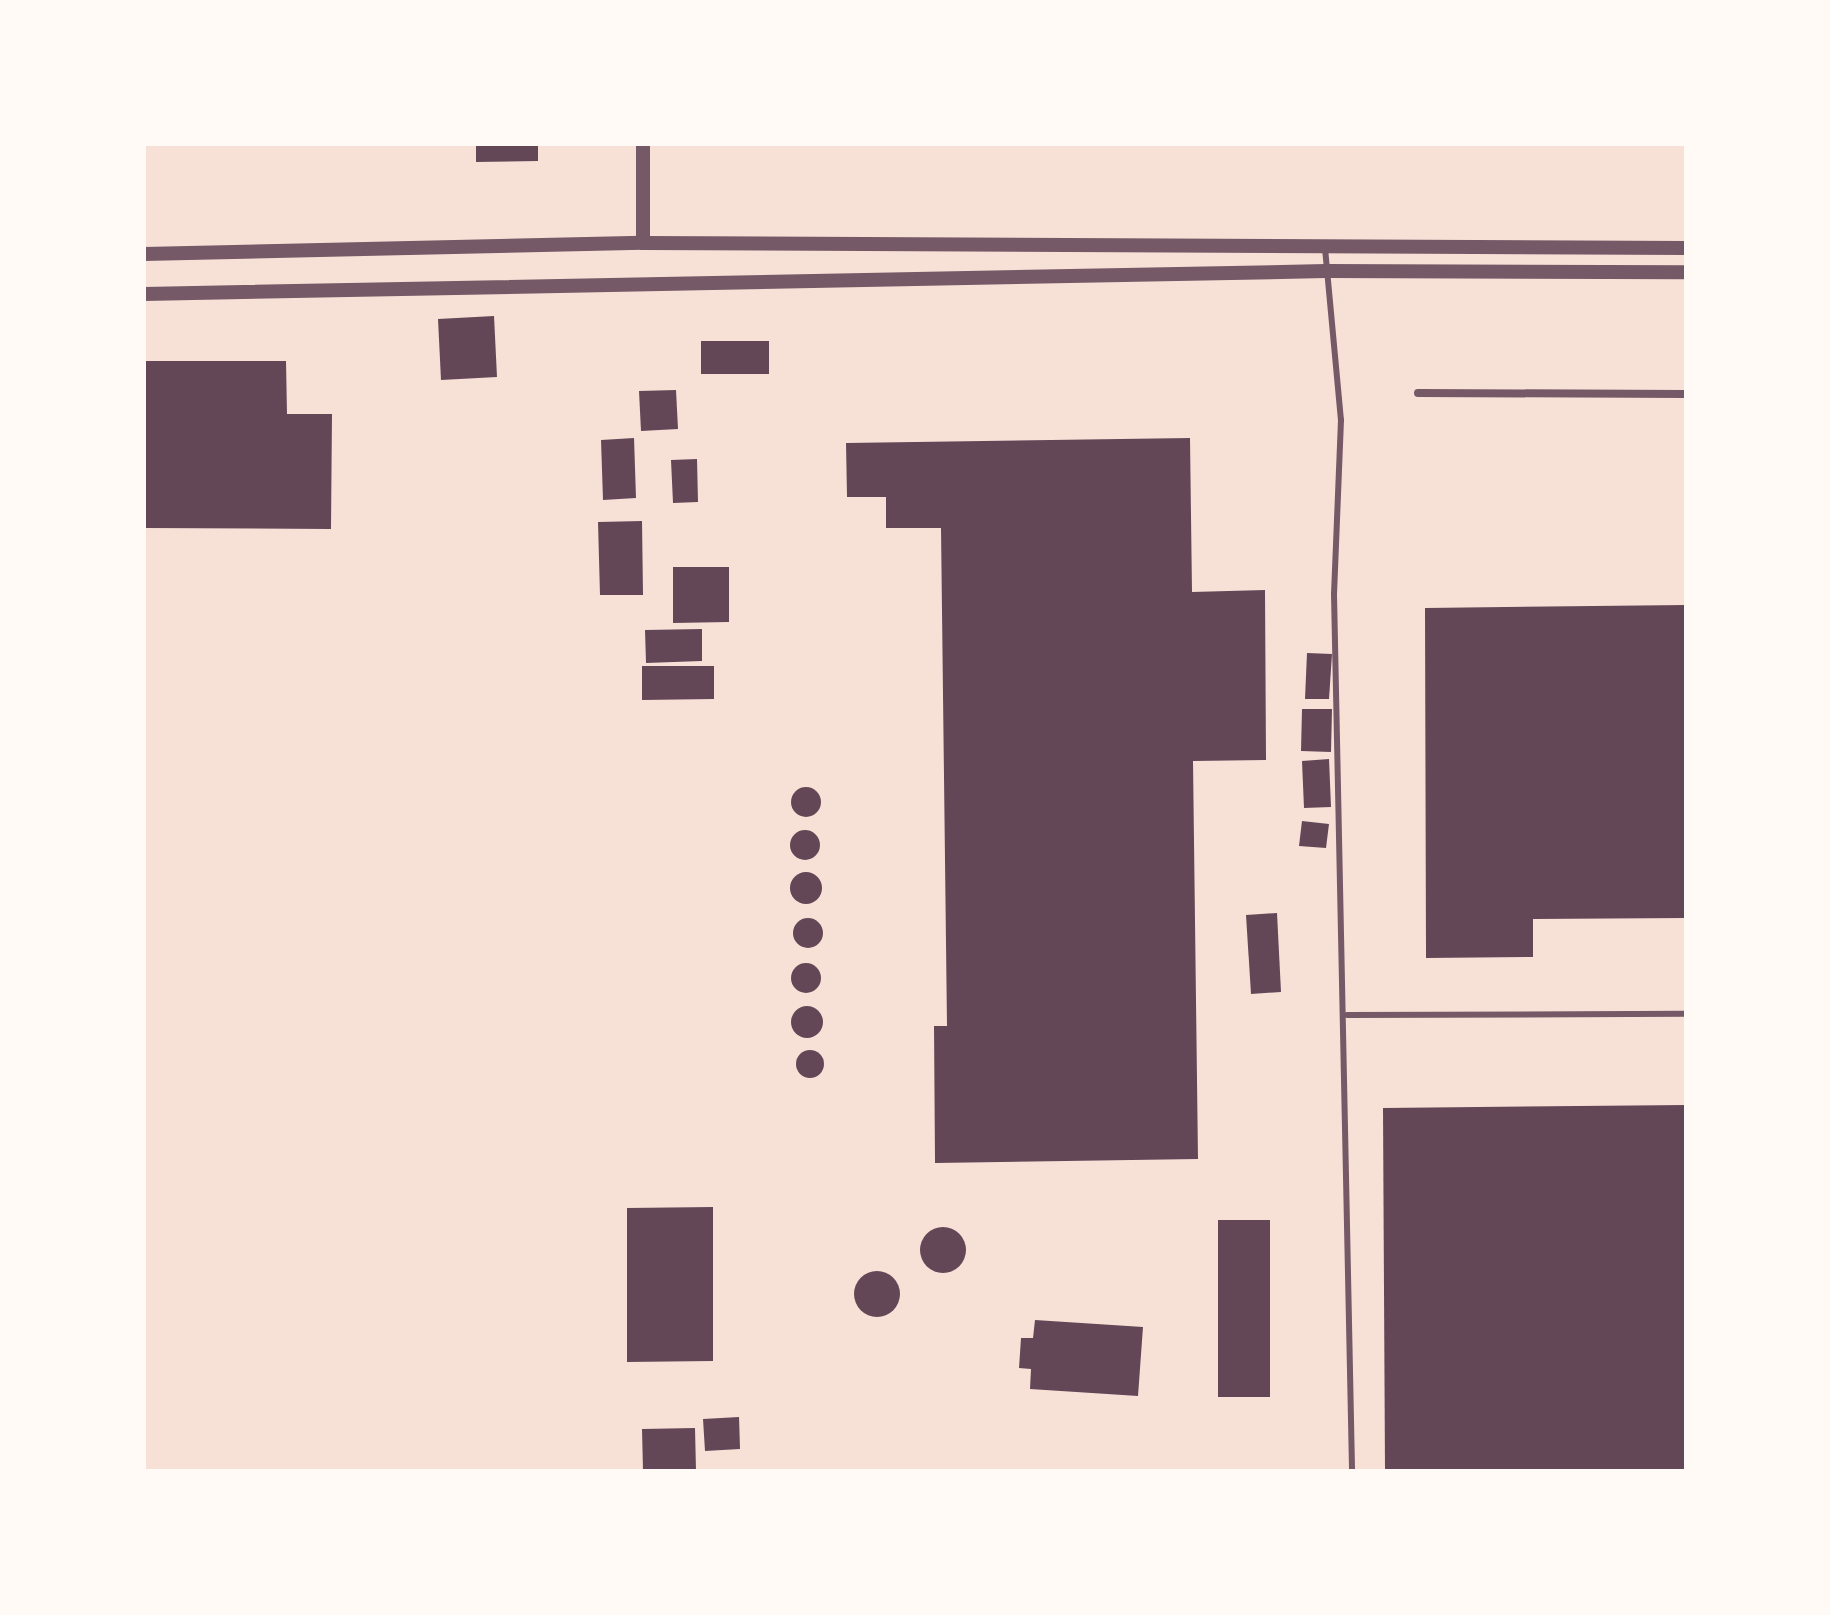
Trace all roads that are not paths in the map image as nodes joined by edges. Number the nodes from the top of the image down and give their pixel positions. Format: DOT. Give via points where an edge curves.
graph roads {
  1 [pos="643,144"];
  2 [pos="643,243"];
  3 [pos="1325,244"];
  4 [pos="1686,248"];
  5 [pos="144,254"];
  6 [pos="1326,271"];
  7 [pos="1686,272"];
  8 [pos="144,294"];
  9 [pos="1418,393"];
  10 [pos="1686,394"];
  11 [pos="1686,1014"];
  12 [pos="1347,1015"];
  13 [pos="1352,1471"];
  1 -- 2 [label="street"];
  2 -- 3 [label="street"];
  2 -- 5 [label="street"];
  3 -- 4 [label="street"];
  3 -- 6 [label="lane"];
  6 -- 7 [label="street"];
  6 -- 8 [label="street"];
  6 -- 12 [label="lane" via="1341,420 1334,594"];
  9 -- 10 [label="street"];
  11 -- 12 [label="lane"];
  12 -- 13 [label="lane"];
}
